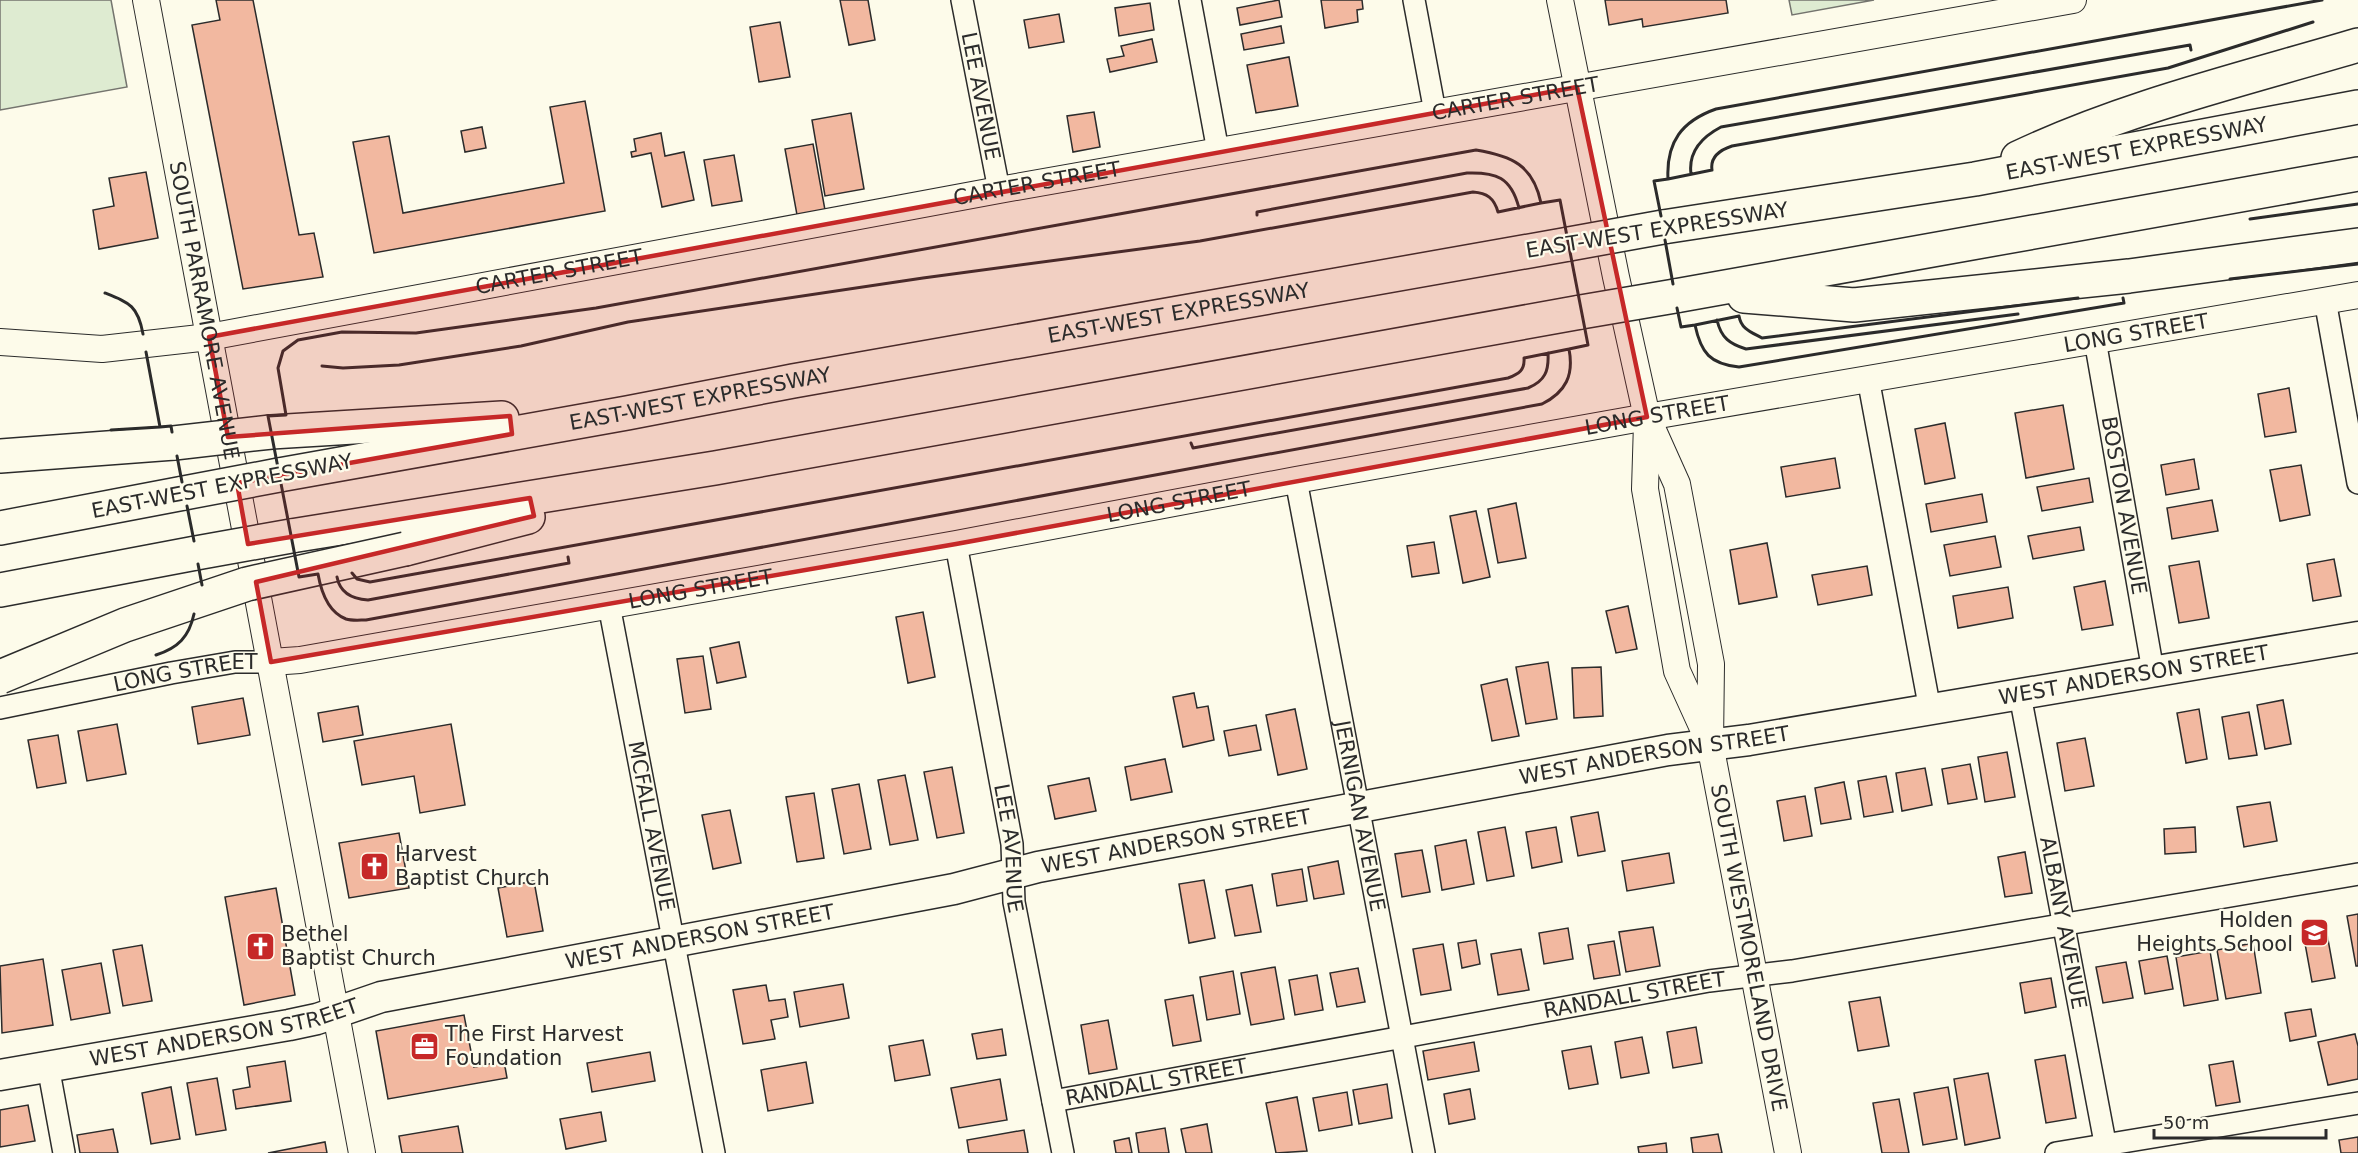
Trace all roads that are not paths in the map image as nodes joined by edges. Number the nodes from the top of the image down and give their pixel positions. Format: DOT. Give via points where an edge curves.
graph roads {
  1 [pos="146,0"];
  2 [pos="962,0"];
  3 [pos="1190,0"];
  4 [pos="1414,0"];
  5 [pos="1560,0"];
  6 [pos="2073,0"];
  7 [pos="2020,5"];
  8 [pos="2358,45"];
  9 [pos="1576,87"];
  10 [pos="2358,106"];
  11 [pos="1435,112"];
  12 [pos="1218,151"];
  13 [pos="2358,174"];
  14 [pos="1975,179"];
  15 [pos="999,190"];
  16 [pos="2358,245"];
  17 [pos="1687,294"];
  18 [pos="2358,295"];
  19 [pos="2325,300"];
  20 [pos="209,337"];
  21 [pos="2095,340"];
  22 [pos="0,342"];
  23 [pos="1868,378"];
  24 [pos="627,413"];
  25 [pos="1647,417"];
  26 [pos="0,456"];
  27 [pos="715,468"];
  28 [pos="1296,480"];
  29 [pos="2358,483"];
  30 [pos="0,528"];
  31 [pos="956,544"];
  32 [pos="0,590"];
  33 [pos="609,605"];
  34 [pos="2358,637"];
  35 [pos="271,662"];
  36 [pos="2153,671"];
  37 [pos="0,677"];
  38 [pos="2020,695"];
  39 [pos="0,708"];
  40 [pos="1930,710"];
  41 [pos="1710,744"];
  42 [pos="1358,807"];
  43 [pos="1014,873"];
  44 [pos="2358,874"];
  45 [pos="2065,925"];
  46 [pos="675,942"];
  47 [pos="1753,975"];
  48 [pos="335,1012"];
  49 [pos="1401,1036"];
  50 [pos="48,1066"];
  51 [pos="0,1075"];
  52 [pos="1053,1101"];
  53 [pos="2358,1103"];
  54 [pos="2106,1149"];
  55 [pos="64,1153"];
  56 [pos="362,1153"];
  57 [pos="714,1153"];
  58 [pos="1063,1153"];
  59 [pos="1424,1153"];
  60 [pos="1788,1153"];
  61 [pos="2056,1153"];
  1 -- 20 [label="street, SOUTH PARRAMORE AVENUE"];
  2 -- 15 [label="street, LEE AVENUE"];
  3 -- 12 [label="street"];
  4 -- 11 [label="street"];
  5 -- 9 [label="street, SOUTH WESTMORELAND DRIVE"];
  6 -- 7 [label="street, CARTER STREET"];
  7 -- 9 [label="street, CARTER STREET"];
  8 -- 14 [label="highway" via="2064,136"];
  9 -- 11 [label="street, CARTER STREET"];
  9 -- 25 [label="street, SOUTH WESTMORELAND DRIVE"];
  10 -- 14 [label="highway, EAST-WEST EXPRESSWAY"];
  11 -- 12 [label="street, CARTER STREET"];
  12 -- 15 [label="street, CARTER STREET"];
  13 -- 17 [label="highway"];
  14 -- 24 [label="highway, EAST-WEST EXPRESSWAY, bridge" via="1663,227"];
  15 -- 20 [label="street, CARTER STREET"];
  16 -- 17 [label="highway" via="2129,276 1854,305"];
  17 -- 27 [label="highway, bridge"];
  18 -- 19 [label="street, LONG STREET"];
  19 -- 21 [label="street, LONG STREET"];
  19 -- 29 [label="street"];
  20 -- 22 [label="street, CARTER STREET" via="102,349"];
  20 -- 35 [label="street, SOUTH PARRAMORE AVENUE"];
  21 -- 23 [label="street, LONG STREET"];
  21 -- 36 [label="street, BOSTON AVENUE"];
  23 -- 25 [label="street, LONG STREET"];
  23 -- 40 [label="street"];
  24 -- 26 [label="highway, bridge" via="271,432"];
  24 -- 30 [label="highway, EAST-WEST EXPRESSWAY, bridge"];
  25 -- 28 [label="street, LONG STREET"];
  25 -- 41 [label="street, SOUTH WESTMORELAND DRIVE" via="1677,484 1711,664"];
  25 -- 41 [label="street, SOUTH WESTMORELAND DRIVE" via="1645,489 1677,671"];
  27 -- 32 [label="highway, bridge" via="291,536"];
  27 -- 37 [label="highway, bridge" via="405,549 247,584 126,625"];
  28 -- 31 [label="street, LONG STREET"];
  28 -- 42 [label="street, JERNIGAN AVENUE"];
  31 -- 33 [label="street, LONG STREET"];
  31 -- 43 [label="street, LEE AVENUE"];
  33 -- 35 [label="street, LONG STREET"];
  33 -- 46 [label="street, MCFALL AVENUE"];
  34 -- 36 [label="main road, WEST ANDERSON STREET"];
  35 -- 39 [label="street, LONG STREET" via="235,662"];
  35 -- 48 [label="street, SOUTH PARRAMORE AVENUE"];
  36 -- 38 [label="main road, WEST ANDERSON STREET"];
  38 -- 40 [label="main road, WEST ANDERSON STREET"];
  38 -- 45 [label="street, ALBANY AVENUE"];
  40 -- 41 [label="main road, WEST ANDERSON STREET"];
  41 -- 42 [label="main road, WEST ANDERSON STREET"];
  41 -- 47 [label="street, SOUTH WESTMORELAND DRIVE"];
  42 -- 43 [label="main road, WEST ANDERSON STREET"];
  42 -- 49 [label="street, JERNIGAN AVENUE"];
  43 -- 46 [label="main road, WEST ANDERSON STREET" via="954,889"];
  43 -- 52 [label="street, LEE AVENUE" via="1014,902"];
  44 -- 45 [label="street, RANDALL STREET"];
  45 -- 47 [label="street, RANDALL STREET"];
  45 -- 54 [label="street, ALBANY AVENUE"];
  46 -- 48 [label="main road, WEST ANDERSON STREET" via="391,995"];
  46 -- 57 [label="street, MCFALL AVENUE"];
  47 -- 49 [label="street, RANDALL STREET"];
  47 -- 60 [label="street, SOUTH WESTMORELAND DRIVE"];
  48 -- 50 [label="main road, WEST ANDERSON STREET" via="289,1025"];
  48 -- 56 [label="street, SOUTH PARRAMORE AVENUE"];
  49 -- 52 [label="street, RANDALL STREET"];
  49 -- 59 [label="street, JERNIGAN AVENUE"];
  50 -- 51 [label="main road, WEST ANDERSON STREET"];
  50 -- 55 [label="street"];
  52 -- 58 [label="street, LEE AVENUE"];
  53 -- 54 [label="street"];
  54 -- 61 [label="street"];
}
